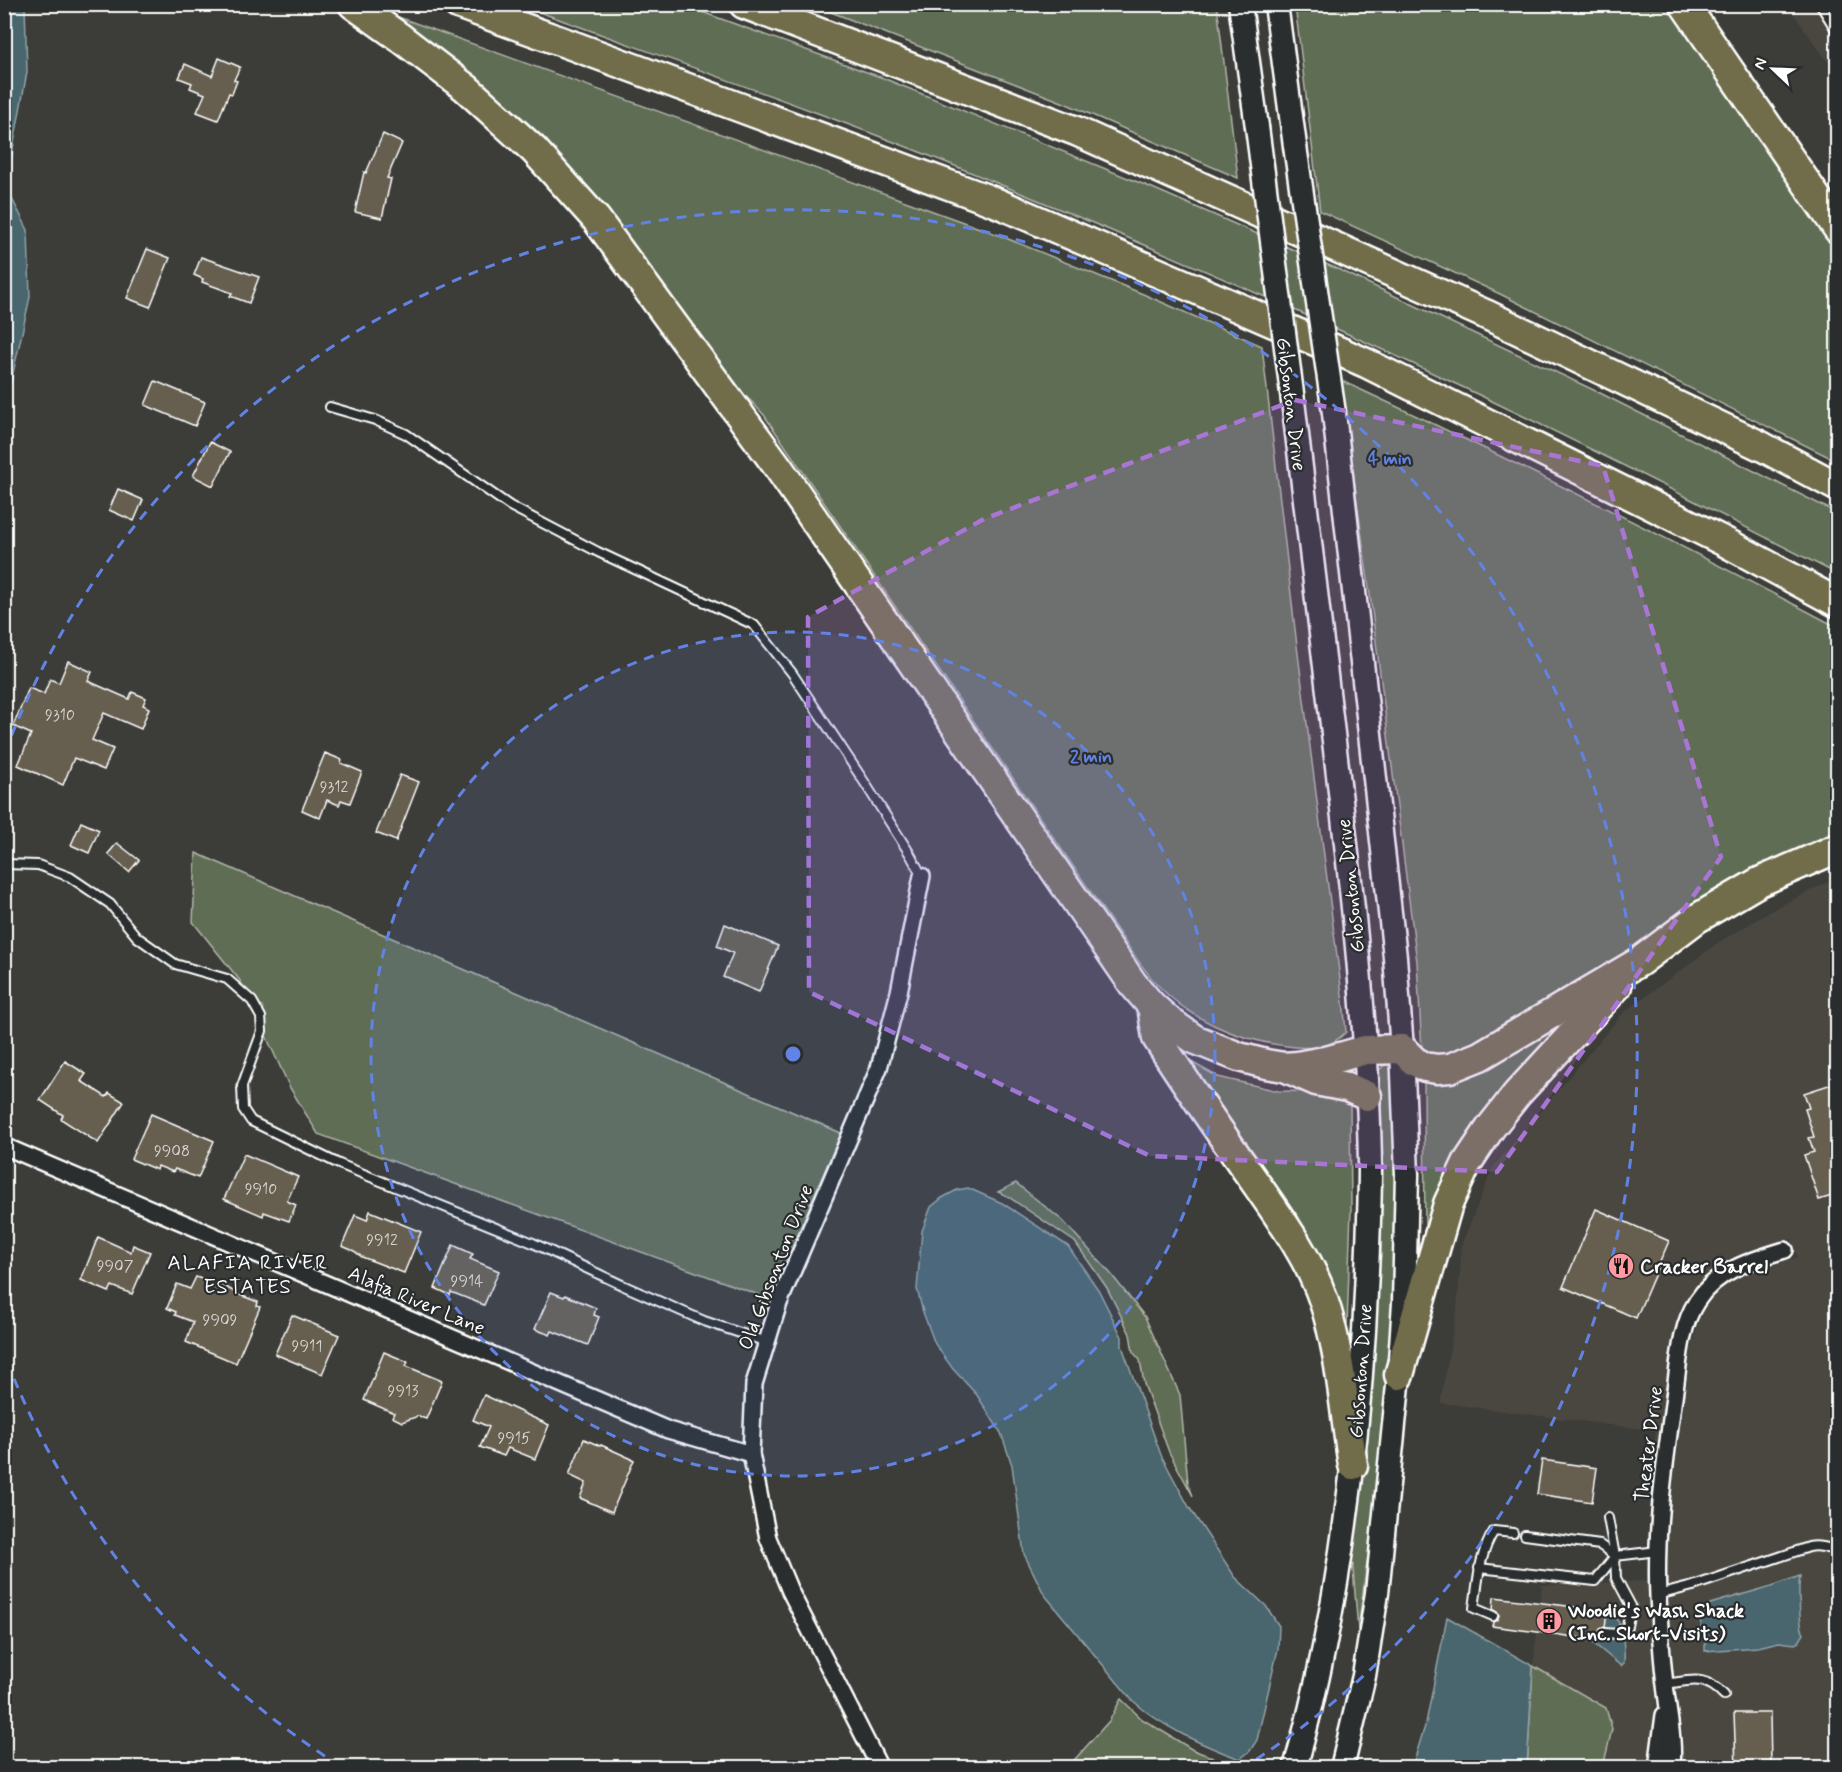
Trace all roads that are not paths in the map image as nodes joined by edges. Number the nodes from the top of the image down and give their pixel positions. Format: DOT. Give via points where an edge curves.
graph roads {
  1 [pos="354,4"];
  2 [pos="458,4"];
  3 [pos="744,4"];
  4 [pos="1240,4"];
  5 [pos="1276,4"];
  6 [pos="1684,4"];
  7 [pos="1820,4"];
  8 [pos="1838,33"];
  9 [pos="1838,229"];
  10 [pos="330,406"];
  11 [pos="1838,487"];
  12 [pos="1838,603"];
  13 [pos="1838,849"];
  14 [pos="4,864"];
  15 [pos="922,876"];
  16 [pos="1639,962"];
  17 [pos="1152,1006"];
  18 [pos="1402,1049"];
  19 [pos="1365,1050"];
  20 [pos="1284,1067"];
  21 [pos="1367,1096"];
  22 [pos="4,1146"];
  23 [pos="1785,1250"];
  24 [pos="767,1342"];
  25 [pos="1399,1375"];
  26 [pos="751,1454"];
  27 [pos="1353,1465"];
  28 [pos="1608,1518"];
  29 [pos="1513,1533"];
  30 [pos="1525,1535"];
  31 [pos="1658,1551"];
  32 [pos="1838,1551"];
  33 [pos="1615,1557"];
  34 [pos="1479,1568"];
  35 [pos="1658,1595"];
  36 [pos="1493,1616"];
  37 [pos="1605,1633"];
  38 [pos="1665,1684"];
  39 [pos="1724,1695"];
  40 [pos="1666,1700"];
  41 [pos="879,1767"];
  42 [pos="1295,1767"];
  43 [pos="1342,1767"];
  44 [pos="1657,1767"];
  45 [pos="1672,1767"];
  1 -- 17 [label="highway" via="466,88 534,150 596,219 778,467 1133,984"];
  2 -- 12 [label="highway" via="995,202 1334,348"];
  3 -- 11 [label="highway" via="1076,131 1485,314"];
  4 -- 19 [label="main road, Gibsonton Drive, bridge" via="1349,869"];
  5 -- 18 [label="main road, Gibsonton Drive, bridge" via="1334,413 1394,945"];
  6 -- 9 [label="highway"];
  7 -- 8 [label="lane"];
  10 -- 15 [label="lane" via="406,434 510,506 754,625 799,683"];
  13 -- 16 [label="highway" via="1759,882 1696,919"];
  14 -- 24 [label="lane" via="38,865 70,877 110,904 137,936 175,964 227,979 252,1001 261,1017 262,1031 242,1086 243,1109 251,1121 339,1164 694,1316"];
  15 -- 24 [label="street, Old Gibsonton Drive" via="879,1068 779,1304"];
  16 -- 18 [label="highway" via="1480,1056 1450,1068 1425,1067"];
  16 -- 25 [label="highway" via="1517,1094 1467,1163 1448,1204"];
  17 -- 20 [label="highway" via="1204,1044"];
  17 -- 27 [label="highway" via="1157,1038 1280,1219 1315,1279 1333,1338"];
  18 -- 19 [label="highway"];
  18 -- 25 [label="main road, Gibsonton Drive" via="1407,1175"];
  19 -- 20 [label="highway"];
  19 -- 21 [label="main road, Gibsonton Drive"];
  20 -- 21 [label="highway"];
  21 -- 27 [label="main road, Gibsonton Drive" via="1368,1268"];
  22 -- 26 [label="street, Alafia River Lane" via="668,1430"];
  23 -- 31 [label="street, Theater Drive" via="1720,1276 1691,1312 1682,1344 1666,1457"];
  24 -- 26 [label="street, Old Gibsonton Drive" via="754,1384"];
  25 -- 43 [label="main road, Gibsonton Drive" via="1371,1637"];
  26 -- 41 [label="street, Old Gibsonton Drive" via="768,1538 790,1591"];
  27 -- 42 [label="main road, Gibsonton Drive" via="1328,1622"];
  28 -- 33 [label="lane"];
  29 -- 34 [label="lane" via="1494,1532"];
  30 -- 33 [label="lane" via="1600,1545"];
  31 -- 33 [label="lane"];
  31 -- 35 [label="street, Theater Drive"];
  32 -- 35 [label="lane" via="1809,1547"];
  33 -- 34 [label="lane" via="1595,1581"];
  33 -- 37 [label="lane" via="1616,1578 1631,1606 1630,1617 1627,1626 1617,1634"];
  34 -- 36 [label="lane" via="1474,1608"];
  35 -- 38 [label="street, Theater Drive"];
  38 -- 39 [label="lane" via="1701,1681 1715,1686"];
  38 -- 40 [label="street, Theater Drive"];
  40 -- 44 [label="street, Theater Drive"];
  40 -- 45 [label="street, Theater Drive" via="1673,1736"];
}
